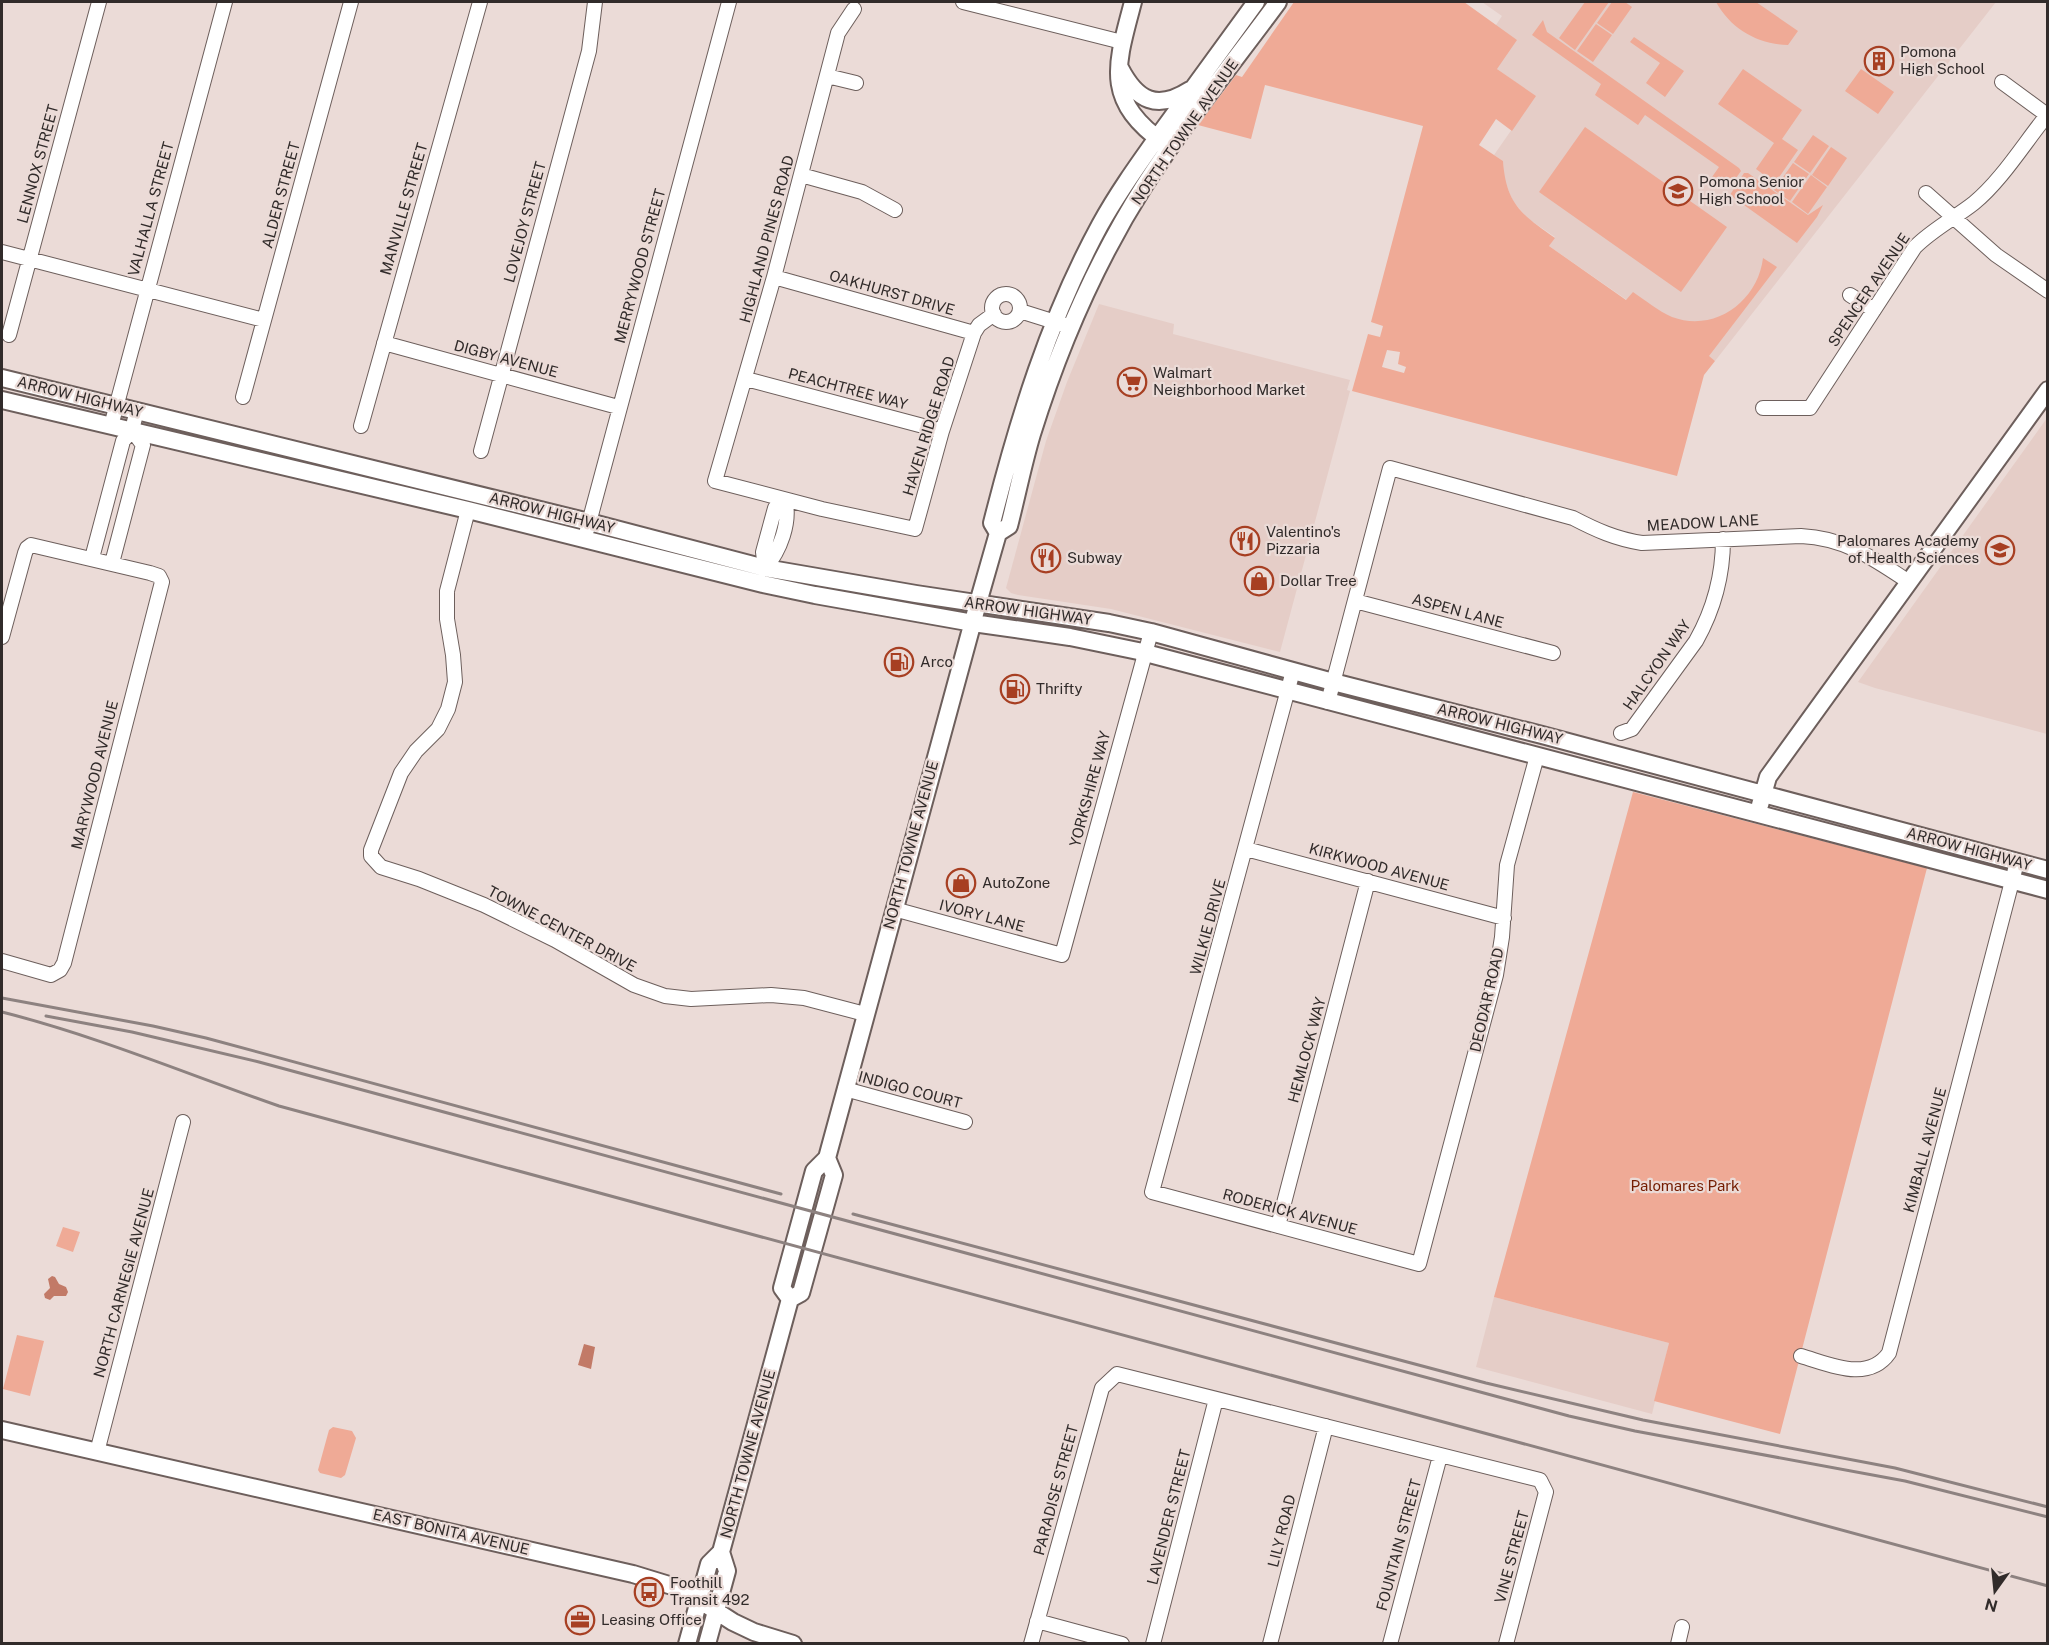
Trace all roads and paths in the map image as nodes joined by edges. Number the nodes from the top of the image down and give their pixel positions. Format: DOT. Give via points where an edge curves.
graph roads {
  1 [pos="99,2"];
  2 [pos="225,2"];
  3 [pos="351,2"];
  4 [pos="480,2"];
  5 [pos="595,2"];
  6 [pos="729,2"];
  7 [pos="963,2"];
  8 [pos="1133,2"];
  9 [pos="1256,2"];
  10 [pos="1278,2"];
  11 [pos="977,3"];
  12 [pos="854,9"];
  13 [pos="1122,42"];
  14 [pos="1118,65"];
  15 [pos="827,76"];
  16 [pos="2002,82"];
  17 [pos="856,83"];
  18 [pos="1193,88"];
  19 [pos="2047,114"];
  20 [pos="1157,138"];
  21 [pos="1171,148"];
  22 [pos="801,175"];
  23 [pos="1926,193"];
  24 [pos="895,210"];
  25 [pos="1952,217"];
  26 [pos="2,252"];
  27 [pos="29,259"];
  28 [pos="774,277"];
  29 [pos="146,291"];
  30 [pos="2048,291"];
  31 [pos="1850,295"];
  32 [pos="1874,310"];
  33 [pos="1020,311"];
  34 [pos="994,314"];
  35 [pos="264,321"];
  36 [pos="1055,322"];
  37 [pos="1071,327"];
  38 [pos="975,333"];
  39 [pos="9,335"];
  40 [pos="384,343"];
  41 [pos="501,375"];
  42 [pos="2,378"];
  43 [pos="746,379"];
  44 [pos="2048,390"];
  45 [pos="243,397"];
  46 [pos="2,400"];
  47 [pos="116,406"];
  48 [pos="618,407"];
  49 [pos="1763,408"];
  50 [pos="137,410"];
  51 [pos="111,426"];
  52 [pos="361,426"];
  53 [pos="132,430"];
  54 [pos="942,431"];
  55 [pos="481,451"];
  56 [pos="785,500"];
  57 [pos="468,510"];
  58 [pos="588,522"];
  59 [pos="998,533"];
  60 [pos="1723,539"];
  61 [pos="584,541"];
  62 [pos="92,558"];
  63 [pos="112,563"];
  64 [pos="765,568"];
  65 [pos="1909,582"];
  66 [pos="1355,602"];
  67 [pos="978,603"];
  68 [pos="973,623"];
  69 [pos="1151,632"];
  70 [pos="2,637"];
  71 [pos="1145,653"];
  72 [pos="1553,653"];
  73 [pos="1293,671"];
  74 [pos="1333,682"];
  75 [pos="1288,691"];
  76 [pos="1328,702"];
  77 [pos="1622,733"];
  78 [pos="1542,735"];
  79 [pos="1537,756"];
  80 [pos="1763,794"];
  81 [pos="1758,814"];
  82 [pos="1246,849"];
  83 [pos="2017,862"];
  84 [pos="2048,870"];
  85 [pos="1368,881"];
  86 [pos="2012,881"];
  87 [pos="2048,890"];
  88 [pos="894,909"];
  89 [pos="1504,918"];
  90 [pos="1062,955"];
  91 [pos="2,961"];
  92 [pos="865,1014"];
  93 [pos="845,1089"];
  94 [pos="183,1122"];
  95 [pos="965,1122"];
  96 [pos="1152,1192"];
  97 [pos="1278,1226"];
  98 [pos="1419,1264"];
  99 [pos="1801,1356"];
  100 [pos="1216,1399"];
  101 [pos="1326,1426"];
  102 [pos="2,1430"];
  103 [pos="97,1452"];
  104 [pos="1440,1456"];
  105 [pos="721,1552"];
  106 [pos="699,1601"];
  107 [pos="715,1612"];
  108 [pos="1037,1621"];
  109 [pos="1682,1627"];
  110 [pos="687,1644"];
  111 [pos="707,1644"];
  112 [pos="793,1644"];
  113 [pos="1031,1644"];
  114 [pos="1122,1644"];
  115 [pos="1154,1644"];
  116 [pos="1270,1644"];
  117 [pos="1390,1644"];
  118 [pos="1506,1644"];
  119 [pos="1678,1644"];
  1 -- 27 [label="street, LENNOX STREET"];
  2 -- 29 [label="street, VALHALLA STREET"];
  3 -- 35 [label="street, ALDER STREET"];
  4 -- 40 [label="street, MANVILLE STREET"];
  5 -- 41 [label="street, LOVEJOY STREET" via="589,51"];
  6 -- 48 [label="street, MERRYWOOD STREET"];
  7 -- 11 [label="street"];
  8 -- 13 [label="main road"];
  9 -- 18 [label="main road, NORTH TOWNE AVENUE"];
  10 -- 21 [label="main road, NORTH TOWNE AVENUE"];
  11 -- 13 [label="street"];
  12 -- 15 [label="street, HIGHLAND PINES ROAD" via="838,33"];
  13 -- 14 [label="main road"];
  14 -- 18 [label="main road" via="1127,82 1150,100 1166,102"];
  14 -- 20 [label="main road" via="1118,86 1124,102 1138,122"];
  15 -- 17 [label="street"];
  15 -- 22 [label="street, HIGHLAND PINES ROAD"];
  16 -- 19 [label="street"];
  18 -- 20 [label="main road, NORTH TOWNE AVENUE"];
  19 -- 25 [label="street, SPENCER AVENUE" via="1987,191"];
  20 -- 21 [label="main road"];
  20 -- 36 [label="main road, NORTH TOWNE AVENUE" via="1101,224"];
  21 -- 37 [label="main road, NORTH TOWNE AVENUE" via="1119,230"];
  22 -- 24 [label="street" via="862,192"];
  22 -- 28 [label="street, HIGHLAND PINES ROAD"];
  23 -- 25 [label="street"];
  25 -- 30 [label="street" via="1996,255"];
  25 -- 32 [label="street, SPENCER AVENUE" via="1915,247"];
  26 -- 27 [label="street"];
  27 -- 29 [label="street"];
  27 -- 39 [label="street, LENNOX STREET"];
  28 -- 38 [label="street, OAKHURST DRIVE"];
  28 -- 43 [label="street, HIGHLAND PINES ROAD"];
  29 -- 35 [label="street"];
  29 -- 47 [label="street, VALHALLA STREET"];
  31 -- 32 [label="street"];
  32 -- 49 [label="street, SPENCER AVENUE" via="1810,408"];
  33 -- 34 [label="street" via="1008,322"];
  33 -- 34 [label="street" via="1017,299 1005,294 994,301"];
  33 -- 36 [label="street"];
  34 -- 38 [label="street"];
  35 -- 45 [label="street, ALDER STREET"];
  36 -- 37 [label="street"];
  36 -- 59 [label="main road, NORTH TOWNE AVENUE" via="1012,444 992,523"];
  37 -- 59 [label="main road, NORTH TOWNE AVENUE" via="1032,434 1009,526"];
  38 -- 54 [label="street, HAVEN RIDGE ROAD"];
  40 -- 41 [label="street, DIGBY AVENUE"];
  40 -- 52 [label="street, MANVILLE STREET"];
  41 -- 48 [label="street, DIGBY AVENUE"];
  41 -- 55 [label="street, LOVEJOY STREET"];
  42 -- 47 [label="main road, ARROW HIGHWAY"];
  43 -- 54 [label="street, PEACHTREE WAY"];
  43 -- 56 [label="street, HIGHLAND PINES ROAD" via="715,481"];
  44 -- 65 [label="main road"];
  46 -- 51 [label="main road, ARROW HIGHWAY"];
  47 -- 50 [label="main road, ARROW HIGHWAY"];
  47 -- 51 [label="street, VALHALLA STREET"];
  48 -- 58 [label="street, MERRYWOOD STREET"];
  50 -- 53 [label="street"];
  50 -- 58 [label="main road, ARROW HIGHWAY"];
  51 -- 53 [label="main road, ARROW HIGHWAY"];
  53 -- 57 [label="main road, ARROW HIGHWAY"];
  53 -- 62 [label="street" via="123,441"];
  53 -- 63 [label="street" via="143,445"];
  54 -- 56 [label="street, HAVEN RIDGE ROAD" via="915,529"];
  56 -- 64 [label="street" via="775,508 763,552"];
  57 -- 61 [label="main road, ARROW HIGHWAY"];
  57 -- 92 [label="street, TOWNE CENTER DRIVE" via="447,591 455,682 448,709 438,729 401,773 371,849 375,862 390,872 420,879 484,905 634,986 665,996 694,999 771,995"];
  58 -- 61 [label="street, MERRYWOOD STREET"];
  58 -- 64 [label="main road, ARROW HIGHWAY"];
  59 -- 67 [label="main road, NORTH TOWNE AVENUE"];
  60 -- 65 [label="street, MEADOW LANE" via="1821,537 1866,554"];
  60 -- 66 [label="street, MEADOW LANE" via="1642,543 1622,540 1573,518 1390,468"];
  60 -- 77 [label="street, HALCYON WAY" via="1718,589 1704,627 1632,729"];
  61 -- 68 [label="main road, ARROW HIGHWAY" via="815,595"];
  62 -- 63 [label="street, MARYWOOD AVENUE"];
  62 -- 70 [label="street, MARYWOOD AVENUE" via="32,545 27,548"];
  63 -- 91 [label="street, MARYWOOD AVENUE" via="159,576 162,582 64,963 51,975"];
  64 -- 67 [label="main road, ARROW HIGHWAY"];
  65 -- 80 [label="main road" via="1768,777"];
  66 -- 72 [label="street, ASPEN LANE"];
  66 -- 74 [label="street"];
  67 -- 68 [label="main road, NORTH TOWNE AVENUE"];
  67 -- 69 [label="main road, ARROW HIGHWAY"];
  68 -- 71 [label="main road, ARROW HIGHWAY"];
  68 -- 88 [label="main road, NORTH TOWNE AVENUE"];
  69 -- 71 [label="street, YORKSHIRE WAY"];
  69 -- 73 [label="main road, ARROW HIGHWAY"];
  71 -- 75 [label="main road, ARROW HIGHWAY"];
  71 -- 90 [label="street, YORKSHIRE WAY"];
  73 -- 74 [label="main road, ARROW HIGHWAY"];
  73 -- 75 [label="street, WILKIE DRIVE"];
  74 -- 76 [label="street"];
  74 -- 78 [label="main road, ARROW HIGHWAY"];
  75 -- 76 [label="main road, ARROW HIGHWAY"];
  75 -- 82 [label="street, WILKIE DRIVE"];
  76 -- 79 [label="main road, ARROW HIGHWAY"];
  78 -- 79 [label="main road, DEODAR ROAD"];
  78 -- 80 [label="main road, ARROW HIGHWAY"];
  79 -- 81 [label="main road, ARROW HIGHWAY"];
  79 -- 89 [label="street, DEODAR ROAD" via="1507,865"];
  80 -- 81 [label="main road"];
  80 -- 83 [label="main road, ARROW HIGHWAY"];
  81 -- 86 [label="main road, ARROW HIGHWAY"];
  82 -- 85 [label="street, KIRKWOOD AVENUE"];
  82 -- 96 [label="street, WILKIE DRIVE"];
  83 -- 84 [label="main road, ARROW HIGHWAY"];
  83 -- 86 [label="street, KIMBALL AVENUE"];
  85 -- 89 [label="street, KIRKWOOD AVENUE"];
  85 -- 97 [label="street, HEMLOCK WAY"];
  86 -- 87 [label="main road, ARROW HIGHWAY"];
  86 -- 99 [label="street, KIMBALL AVENUE" via="1889,1353 1883,1361 1865,1370"];
  88 -- 90 [label="street, IVORY LANE"];
  88 -- 92 [label="main road, NORTH TOWNE AVENUE"];
  89 -- 98 [label="street, DEODAR ROAD" via="1496,975"];
  92 -- 93 [label="main road, NORTH TOWNE AVENUE"];
  93 -- 95 [label="street, INDIGO COURT"];
  93 -- 105 [label="main road, NORTH TOWNE AVENUE" via="827,1158 834,1175 801,1293 790,1299"];
  94 -- 103 [label="street, NORTH CARNEGIE AVENUE"];
  96 -- 97 [label="street, RODERICK AVENUE"];
  97 -- 98 [label="street, RODERICK AVENUE"];
  100 -- 101 [label="street"];
  100 -- 108 [label="street, PARADISE STREET" via="1117,1374 1102,1388"];
  100 -- 115 [label="street, LAVENDER STREET"];
  101 -- 104 [label="street"];
  101 -- 116 [label="street, LILY ROAD"];
  102 -- 103 [label="main road, EAST BONITA AVENUE"];
  103 -- 106 [label="main road, EAST BONITA AVENUE" via="624,1572 682,1590"];
  104 -- 117 [label="street, FOUNTAIN STREET"];
  104 -- 118 [label="street, VINE STREET" via="1540,1480 1546,1492"];
  105 -- 106 [label="main road" via="709,1564"];
  105 -- 107 [label="main road, NORTH TOWNE AVENUE" via="727,1571"];
  106 -- 107 [label="main road, EAST BONITA AVENUE"];
  106 -- 110 [label="main road"];
  107 -- 111 [label="main road, NORTH TOWNE AVENUE"];
  107 -- 112 [label="main road, EAST BONITA AVENUE" via="754,1632"];
  108 -- 113 [label="street, PARADISE STREET"];
  108 -- 114 [label="street"];
  109 -- 119 [label="street"];
}
